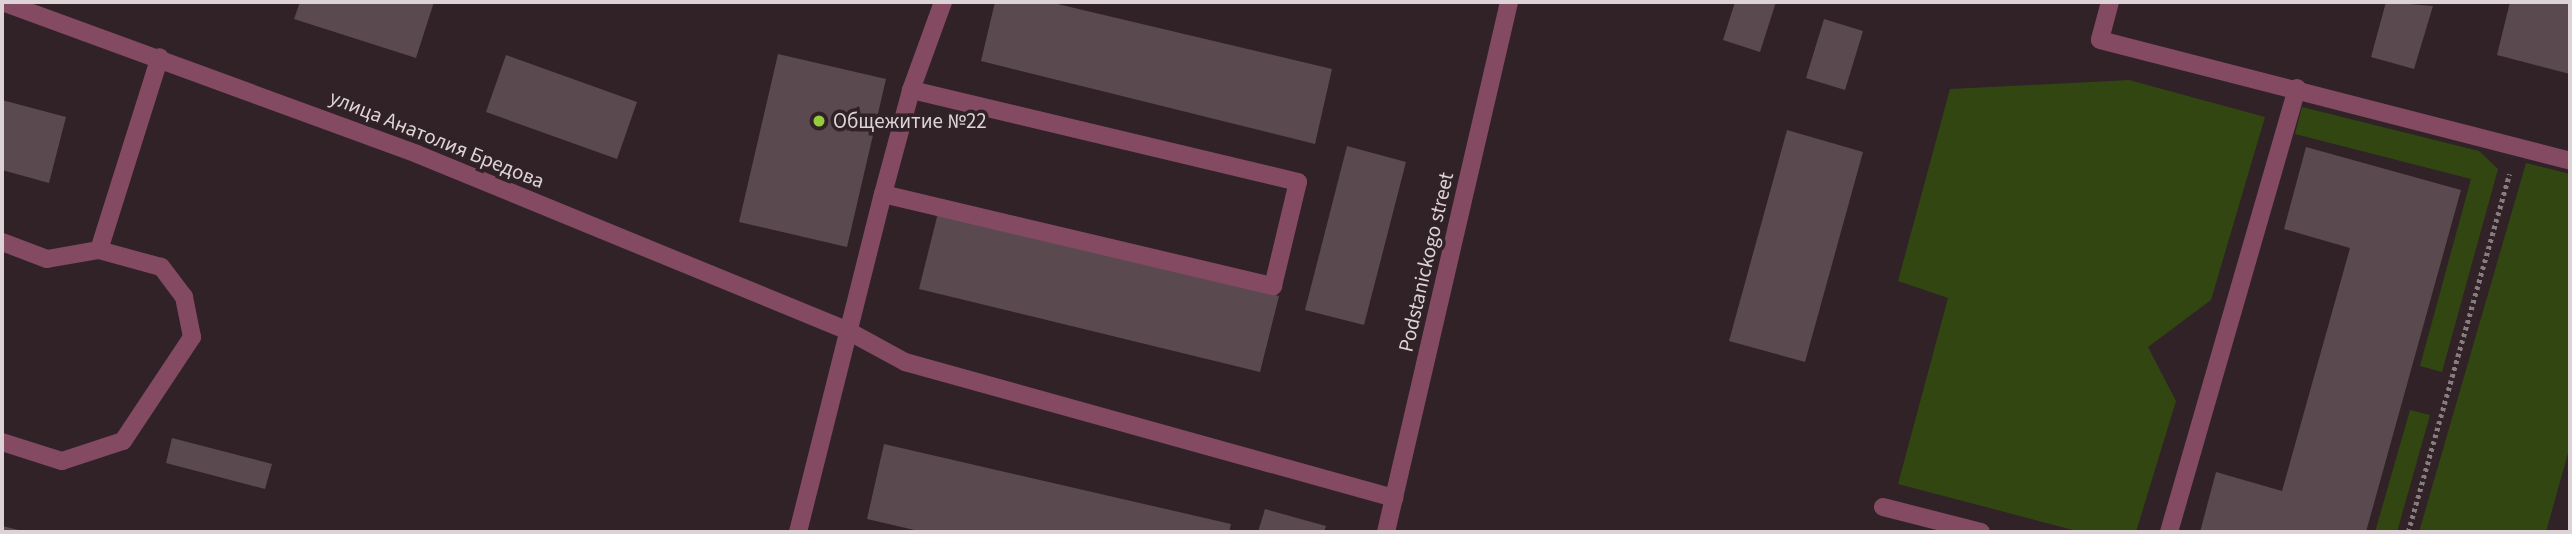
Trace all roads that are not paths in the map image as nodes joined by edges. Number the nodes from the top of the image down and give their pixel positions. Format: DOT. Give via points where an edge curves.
graph roads {
  1 [pos="2,2"];
  2 [pos="1510,2"];
  3 [pos="2110,2"];
  4 [pos="938,3"];
  5 [pos="160,57"];
  6 [pos="2297,88"];
  7 [pos="911,90"];
  8 [pos="2570,161"];
  9 [pos="883,194"];
  10 [pos="2,242"];
  11 [pos="99,250"];
  12 [pos="850,332"];
  13 [pos="2,442"];
  14 [pos="1394,498"];
  15 [pos="1883,506"];
  16 [pos="798,532"];
  17 [pos="1387,532"];
  18 [pos="1981,532"];
  19 [pos="2169,532"];
  1 -- 5 [label="street, улица Анатолия Бредова"];
  2 -- 14 [label="street, Podstanickogo street"];
  3 -- 6 [label="street" via="2100,40"];
  4 -- 7 [label="street"];
  5 -- 11 [label="street"];
  5 -- 12 [label="street, улица Анатолия Бредова" via="417,154"];
  6 -- 8 [label="street"];
  6 -- 19 [label="street"];
  7 -- 9 [label="street"];
  7 -- 9 [label="street" via="1298,182 1273,286"];
  9 -- 12 [label="street"];
  10 -- 11 [label="street" via="47,259"];
  11 -- 13 [label="street" via="161,267 184,297 192,337 123,441 62,461"];
  12 -- 14 [label="street, улица Анатолия Бредова" via="905,362"];
  12 -- 16 [label="street"];
  14 -- 17 [label="street, Podstanickogo street"];
  15 -- 18 [label="street"];
}
